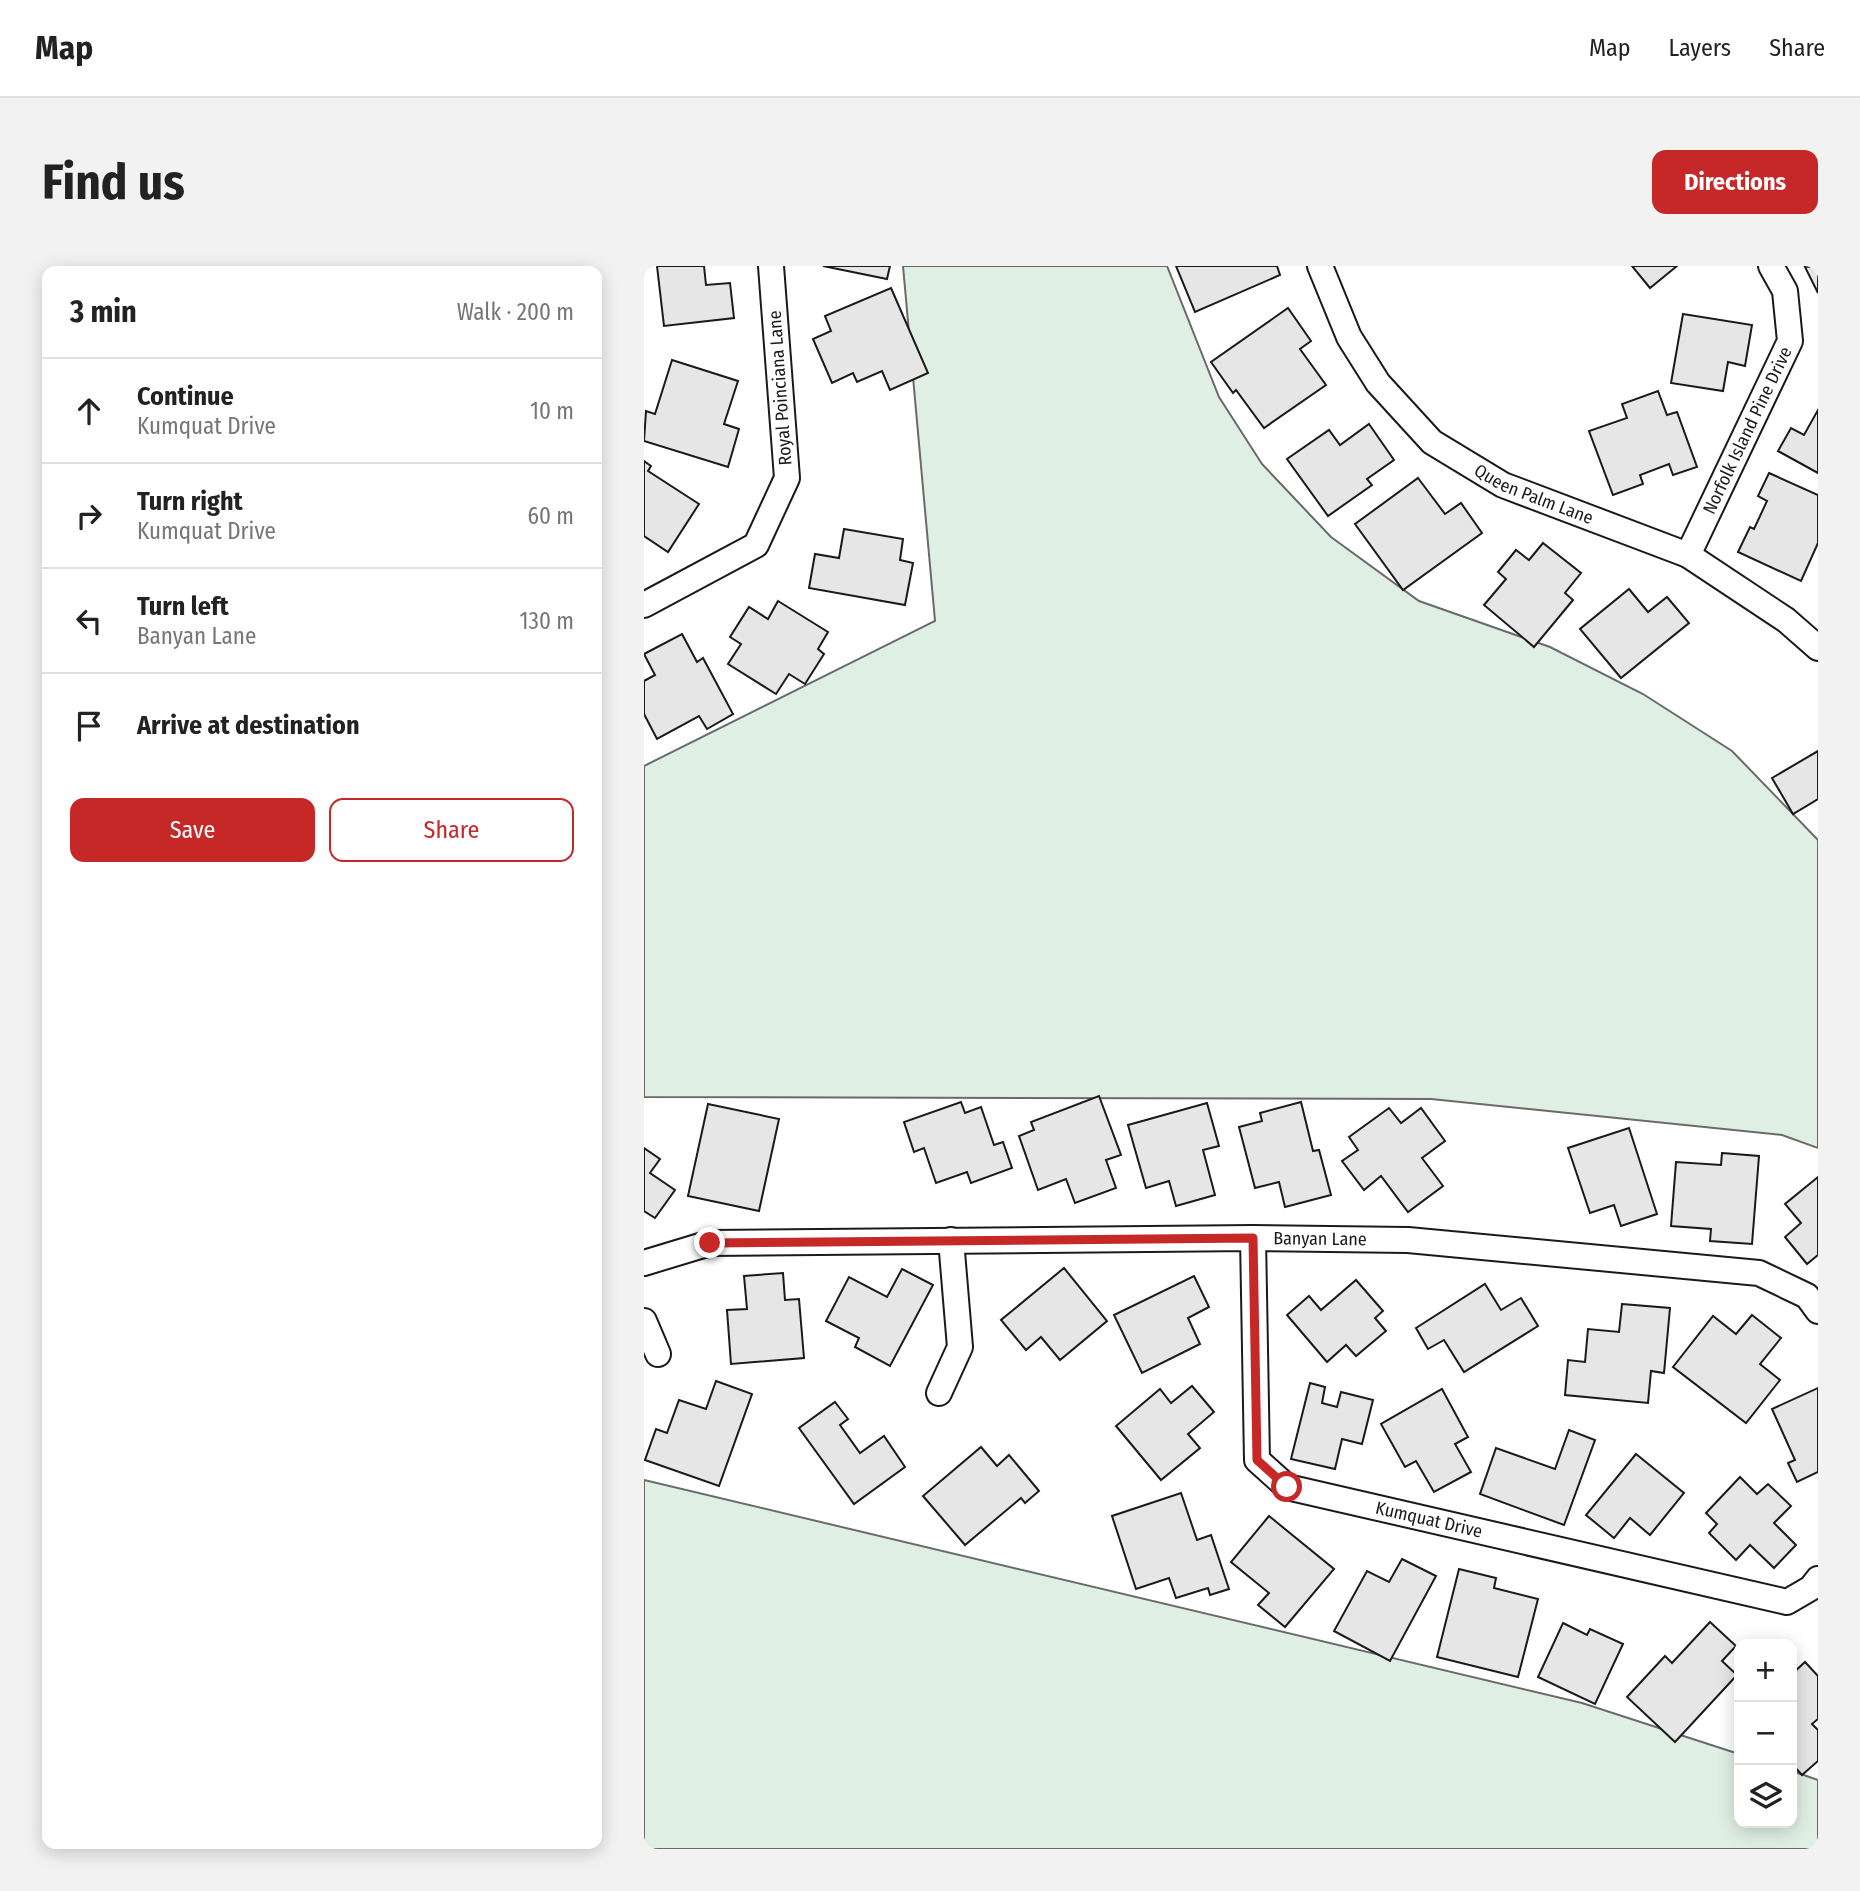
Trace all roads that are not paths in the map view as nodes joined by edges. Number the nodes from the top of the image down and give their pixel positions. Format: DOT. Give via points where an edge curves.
graph roads {
  1 [pos="771,266"];
  2 [pos="1321,266"];
  3 [pos="1771,266"];
  4 [pos="1688,555"];
  5 [pos="644,605"];
  6 [pos="1818,648"];
  7 [pos="1253,1238"];
  8 [pos="951,1240"];
  9 [pos="644,1263"];
  10 [pos="1818,1311"];
  11 [pos="644,1321"];
  12 [pos="658,1354"];
  13 [pos="939,1393"];
  14 [pos="1818,1579"];
  1 -- 5 [label="street, Royal Poinciana Lane" via="787,478 756,545"];
  2 -- 4 [label="street, Queen Palm Lane" via="1349,337 1378,383 1432,442 1503,485"];
  3 -- 4 [label="street, Norfolk Island Pine Drive" via="1785,291 1790,341"];
  4 -- 6 [label="street, Queen Palm Lane" via="1786,620"];
  7 -- 8 [label="street, Banyan Lane"];
  7 -- 10 [label="street, Banyan Lane" via="1408,1240 1759,1273 1807,1296"];
  7 -- 14 [label="street, Kumquat Drive" via="1257,1460 1287,1487 1787,1602"];
  8 -- 9 [label="street, Banyan Lane" via="710,1243"];
  8 -- 13 [label="street" via="960,1347"];
  11 -- 12 [label="street"];
}
